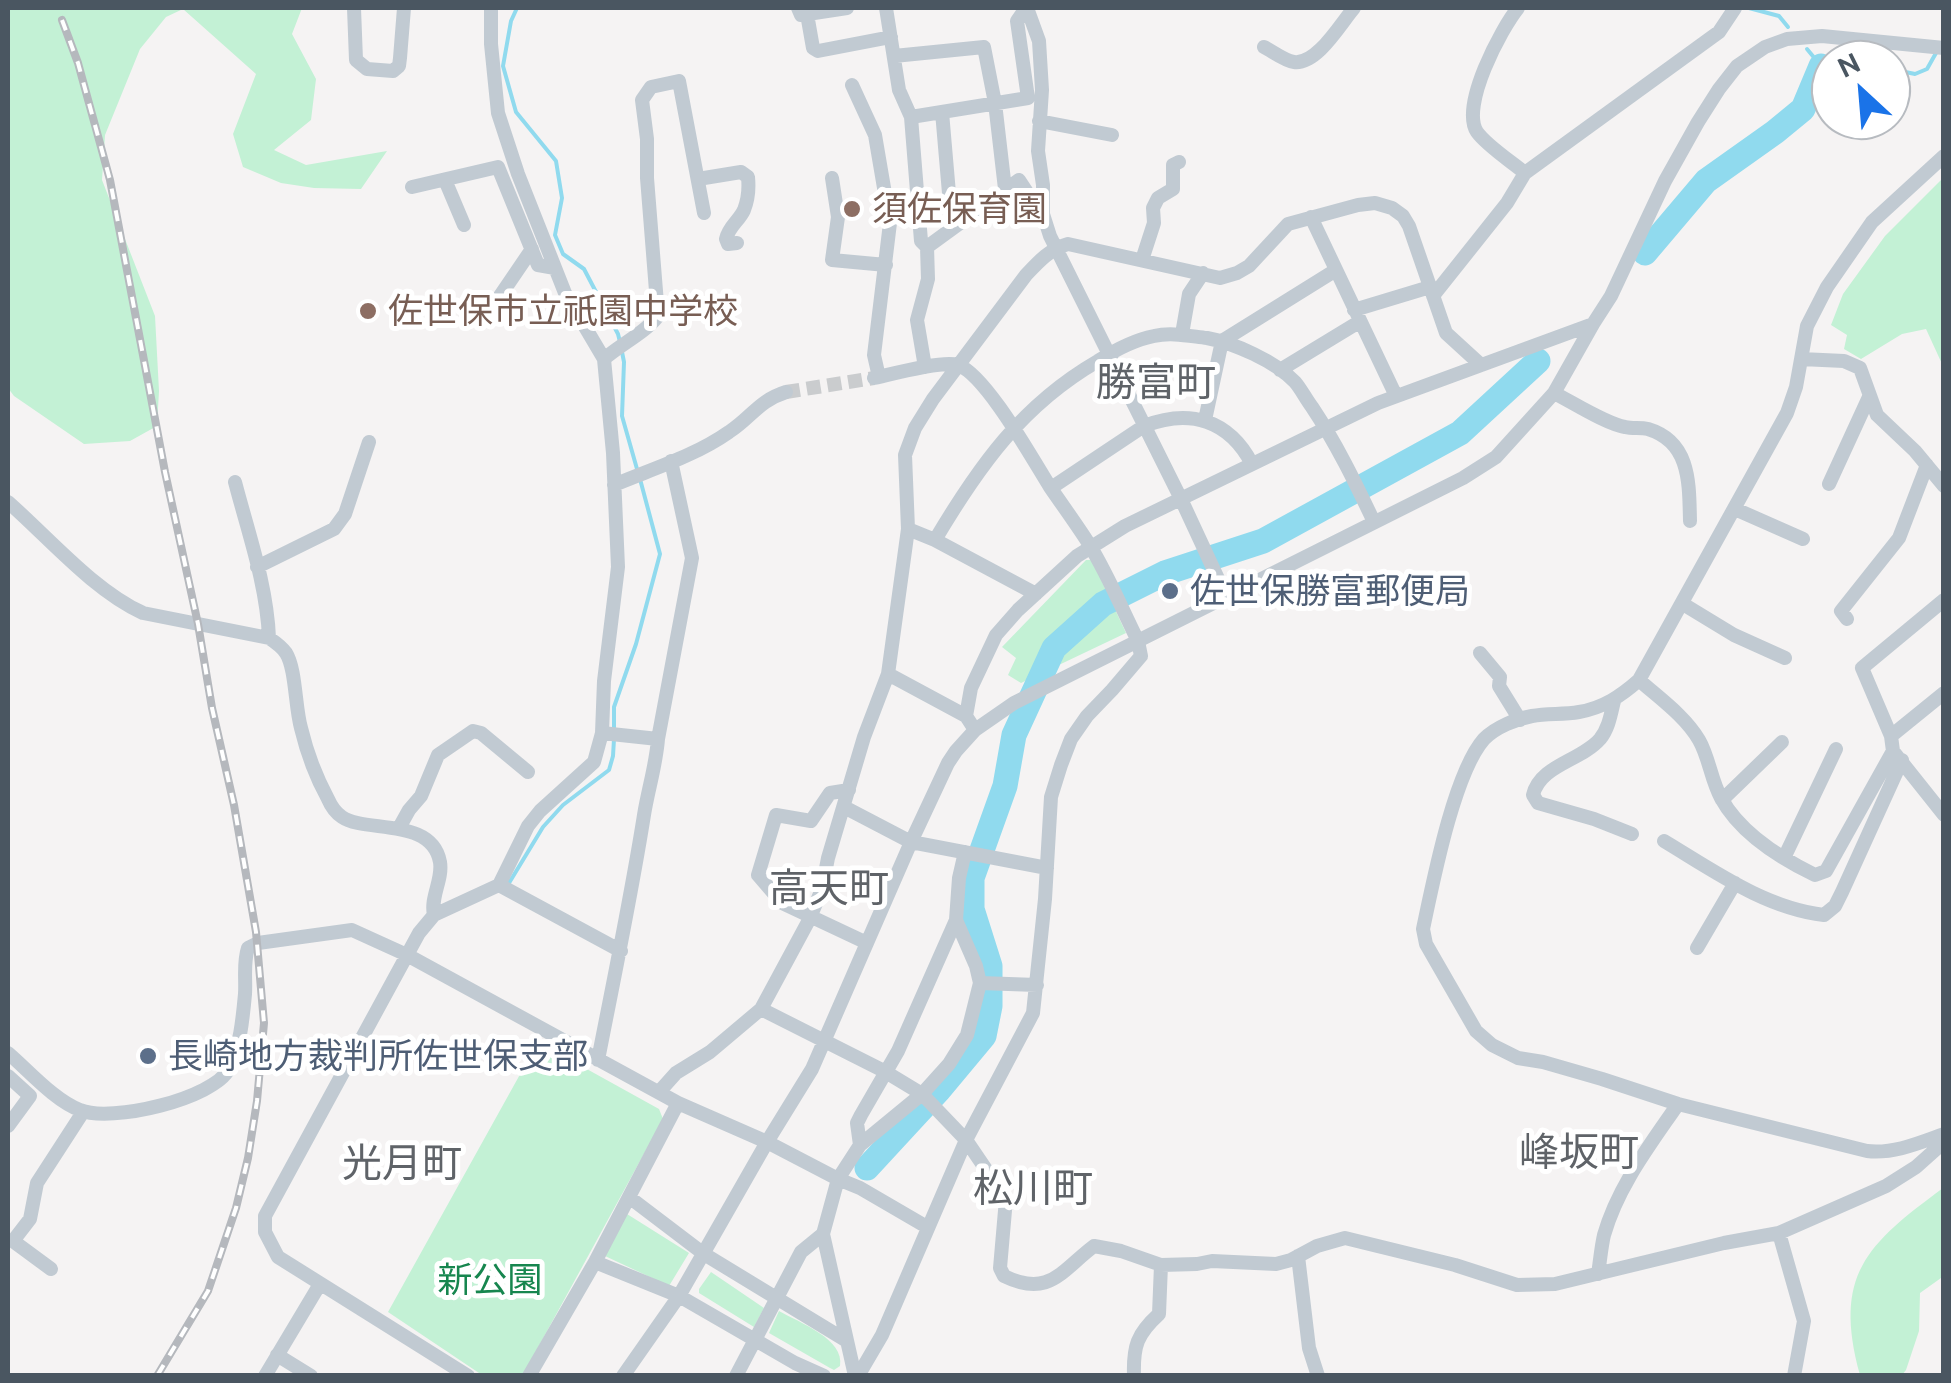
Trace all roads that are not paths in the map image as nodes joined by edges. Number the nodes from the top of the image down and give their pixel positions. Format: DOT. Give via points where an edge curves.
graph roads {
  1 [pos="354,8"];
  2 [pos="404,8"];
  3 [pos="491,8"];
  4 [pos="847,8"];
  5 [pos="886,8"];
  6 [pos="1026,8"];
  7 [pos="1354,8"];
  8 [pos="1518,8"];
  9 [pos="1735,8"];
  10 [pos="802,11"];
  11 [pos="891,38"];
  12 [pos="1264,47"];
  13 [pos="1937,47"];
  14 [pos="894,56"];
  15 [pos="852,85"];
  16 [pos="995,104"];
  17 [pos="942,112"];
  18 [pos="911,117"];
  19 [pos="1040,121"];
  20 [pos="1105,129"];
  21 [pos="1944,156"];
  22 [pos="1179,162"];
  23 [pos="1526,174"];
  24 [pos="698,178"];
  25 [pos="832,178"];
  26 [pos="445,180"];
  27 [pos="412,188"];
  28 [pos="1004,189"];
  29 [pos="704,213"];
  30 [pos="1311,217"];
  31 [pos="1046,221"];
  32 [pos="464,224"];
  33 [pos="952,228"];
  34 [pos="737,243"];
  35 [pos="927,247"];
  36 [pos="1055,248"];
  37 [pos="532,249"];
  38 [pos="1142,260"];
  39 [pos="886,265"];
  40 [pos="555,268"];
  41 [pos="1336,270"];
  42 [pos="1202,273"];
  43 [pos="1432,292"];
  44 [pos="500,296"];
  45 [pos="1356,316"];
  46 [pos="1592,324"];
  47 [pos="1182,334"];
  48 [pos="1222,341"];
  49 [pos="1109,354"];
  50 [pos="604,359"];
  51 [pos="1801,360"];
  52 [pos="960,365"];
  53 [pos="1481,365"];
  54 [pos="926,367"];
  55 [pos="1280,370"];
  56 [pos="786,392"];
  57 [pos="1554,393"];
  58 [pos="1396,396"];
  59 [pos="1869,397"];
  60 [pos="1205,420"];
  61 [pos="1144,426"];
  62 [pos="1014,427"];
  63 [pos="1326,428"];
  64 [pos="369,442"];
  65 [pos="671,461"];
  66 [pos="1252,464"];
  67 [pos="1927,465"];
  68 [pos="235,482"];
  69 [pos="1828,484"];
  70 [pos="614,485"];
  71 [pos="1944,486"];
  72 [pos="1051,488"];
  73 [pos="1181,499"];
  74 [pos="8,502"];
  75 [pos="1735,509"];
  76 [pos="1690,520"];
  77 [pos="1374,522"];
  78 [pos="908,529"];
  79 [pos="1803,539"];
  80 [pos="935,540"];
  81 [pos="1090,546"];
  82 [pos="257,566"];
  83 [pos="1036,594"];
  84 [pos="1226,596"];
  85 [pos="1944,600"];
  86 [pos="1682,604"];
  87 [pos="1847,619"];
  88 [pos="270,638"];
  89 [pos="1138,641"];
  90 [pos="1480,653"];
  91 [pos="1785,658"];
  92 [pos="888,674"];
  93 [pos="1639,680"];
  94 [pos="1944,693"];
  95 [pos="1614,700"];
  96 [pos="966,716"];
  97 [pos="1520,720"];
  98 [pos="975,730"];
  99 [pos="602,733"];
  100 [pos="658,739"];
  101 [pos="1782,742"];
  102 [pos="1836,749"];
  103 [pos="1895,749"];
  104 [pos="528,772"];
  105 [pos="849,790"];
  106 [pos="1722,800"];
  107 [pos="844,808"];
  108 [pos="1944,815"];
  109 [pos="399,828"];
  110 [pos="1632,834"];
  111 [pos="1664,841"];
  112 [pos="911,842"];
  113 [pos="965,852"];
  114 [pos="1784,858"];
  115 [pos="1047,868"];
  116 [pos="1736,883"];
  117 [pos="499,885"];
  118 [pos="434,915"];
  119 [pos="811,916"];
  120 [pos="956,920"];
  121 [pos="867,943"];
  122 [pos="1705,944"];
  123 [pos="621,951"];
  124 [pos="407,955"];
  125 [pos="980,983"];
  126 [pos="1036,985"];
  127 [pos="761,1009"];
  128 [pos="825,1041"];
  129 [pos="8,1053"];
  130 [pos="598,1060"];
  131 [pos="887,1073"];
  132 [pos="8,1076"];
  133 [pos="659,1092"];
  134 [pos="922,1094"];
  135 [pos="678,1102"];
  136 [pos="1678,1104"];
  137 [pos="82,1112"];
  138 [pos="8,1126"];
  139 [pos="1944,1134"];
  140 [pos="966,1140"];
  141 [pos="767,1142"];
  142 [pos="1944,1142"];
  143 [pos="860,1145"];
  144 [pos="838,1179"];
  145 [pos="629,1197"];
  146 [pos="928,1227"];
  147 [pos="1778,1233"];
  148 [pos="823,1234"];
  149 [pos="704,1254"];
  150 [pos="1298,1256"];
  151 [pos="595,1262"];
  152 [pos="1160,1265"];
  153 [pos="51,1269"];
  154 [pos="1598,1274"];
  155 [pos="320,1284"];
  156 [pos="679,1296"];
  157 [pos="778,1299"];
  158 [pos="756,1341"];
  159 [pos="847,1341"];
  160 [pos="276,1355"];
  161 [pos="795,1369"];
  162 [pos="265,1376"];
  163 [pos="312,1376"];
  164 [pos="468,1376"];
  165 [pos="529,1376"];
  166 [pos="624,1376"];
  167 [pos="736,1376"];
  168 [pos="824,1376"];
  169 [pos="857,1376"];
  170 [pos="1134,1376"];
  171 [pos="1318,1376"];
  172 [pos="1794,1376"];
  1 -- 2 [label="street" via="356,60 367,70 392,71 399,66"];
  3 -- 40 [label="street" via="498,113"];
  4 -- 10 [label="street"];
  5 -- 11 [label="street"];
  6 -- 16 [label="street" via="1017,21 1028,98"];
  6 -- 19 [label="street" via="1039,41"];
  7 -- 12 [label="street" via="1309,59 1294,62"];
  8 -- 23 [label="street" via="1481,76 1474,124"];
  9 -- 23 [label="street" via="1719,32"];
  10 -- 11 [label="street" via="818,51"];
  11 -- 14 [label="street"];
  13 -- 46 [label="street" via="1787,38 1736,66 1681,152"];
  14 -- 16 [label="street" via="984,47"];
  14 -- 18 [label="street"];
  15 -- 39 [label="street" via="876,135 890,223"];
  16 -- 17 [label="street"];
  16 -- 28 [label="street"];
  17 -- 18 [label="street"];
  17 -- 33 [label="street"];
  18 -- 35 [label="street" via="920,240"];
  19 -- 20 [label="street"];
  19 -- 31 [label="street"];
  21 -- 51 [label="street" via="1872,222 1826,286 1807,326"];
  22 -- 38 [label="street" via="1173,165 1173,189 1152,208"];
  23 -- 43 [label="street"];
  24 -- 29 [label="street"];
  24 -- 34 [label="street" via="748,176 743,212 726,239"];
  24 -- 50 [label="street" via="679,81 651,87 642,100 658,316"];
  25 -- 39 [label="street" via="838,217 832,260"];
  26 -- 27 [label="street"];
  26 -- 32 [label="street"];
  26 -- 37 [label="street" via="498,167"];
  28 -- 31 [label="street" via="1019,180"];
  28 -- 33 [label="street"];
  30 -- 41 [label="street"];
  30 -- 42 [label="street" via="1288,224 1237,273"];
  30 -- 43 [label="street" via="1374,203 1392,208 1409,226"];
  31 -- 36 [label="street"];
  33 -- 35 [label="street"];
  35 -- 54 [label="street" via="928,279 917,320"];
  36 -- 38 [label="street" via="1068,244"];
  36 -- 49 [label="street"];
  36 -- 52 [label="street" via="1026,275"];
  37 -- 40 [label="street" via="538,264"];
  37 -- 44 [label="street"];
  38 -- 42 [label="street"];
  39 -- 54 [label="street" via="877,377"];
  40 -- 50 [label="street"];
  41 -- 45 [label="street"];
  41 -- 48 [label="street"];
  42 -- 47 [label="street" via="1189,294"];
  43 -- 45 [label="street"];
  43 -- 53 [label="street" via="1446,333"];
  45 -- 55 [label="street"];
  45 -- 58 [label="street"];
  46 -- 53 [label="street"];
  46 -- 57 [label="street"];
  47 -- 48 [label="street"];
  47 -- 49 [label="street" via="1156,335"];
  48 -- 55 [label="street"];
  48 -- 60 [label="street"];
  49 -- 61 [label="street"];
  49 -- 62 [label="street"];
  50 -- 70 [label="street"];
  51 -- 59 [label="street" via="1852,362"];
  51 -- 75 [label="street" via="1787,414"];
  52 -- 54 [label="street"];
  52 -- 62 [label="street"];
  52 -- 78 [label="street" via="915,428 905,455"];
  53 -- 58 [label="street"];
  55 -- 63 [label="street"];
  56 -- 65 [label="street" via="767,398 730,432"];
  57 -- 76 [label="street" via="1622,427 1661,434 1688,469"];
  57 -- 77 [label="street" via="1496,457"];
  58 -- 63 [label="street"];
  59 -- 67 [label="street" via="1876,415"];
  59 -- 69 [label="street"];
  60 -- 61 [label="street" via="1182,417"];
  60 -- 66 [label="street" via="1236,439"];
  61 -- 72 [label="street"];
  61 -- 73 [label="street"];
  62 -- 72 [label="street"];
  62 -- 80 [label="street"];
  63 -- 66 [label="street"];
  63 -- 77 [label="street"];
  64 -- 82 [label="street" via="334,529"];
  65 -- 70 [label="street"];
  65 -- 100 [label="street" via="692,558"];
  66 -- 73 [label="street"];
  67 -- 71 [label="street"];
  67 -- 87 [label="street" via="1899,538 1841,610"];
  68 -- 82 [label="street"];
  70 -- 99 [label="street" via="618,568"];
  72 -- 81 [label="street"];
  73 -- 81 [label="street"];
  73 -- 84 [label="street"];
  74 -- 88 [label="street" via="132,608"];
  75 -- 79 [label="street"];
  75 -- 86 [label="street"];
  77 -- 84 [label="street"];
  78 -- 80 [label="street"];
  78 -- 92 [label="street"];
  80 -- 83 [label="street"];
  81 -- 83 [label="street"];
  81 -- 89 [label="street"];
  82 -- 88 [label="street"];
  83 -- 96 [label="street" via="984,655"];
  84 -- 89 [label="street"];
  85 -- 103 [label="street" via="1862,668"];
  86 -- 91 [label="street"];
  86 -- 93 [label="street"];
  88 -- 109 [label="street" via="291,664 313,768 339,816"];
  89 -- 98 [label="street" via="1014,703"];
  89 -- 115 [label="street" via="1141,656 1086,716 1061,765 1051,797"];
  90 -- 97 [label="street"];
  92 -- 96 [label="street"];
  92 -- 105 [label="street"];
  93 -- 95 [label="street"];
  93 -- 106 [label="street" via="1700,741"];
  94 -- 103 [label="street"];
  95 -- 97 [label="street"];
  95 -- 110 [label="street" via="1601,738 1544,775 1533,795 1538,803"];
  96 -- 98 [label="street"];
  97 -- 136 [label="street" via="1487,736 1472,755 1433,884 1426,944 1476,1031 1492,1045"];
  98 -- 112 [label="street" via="948,763"];
  99 -- 100 [label="street"];
  99 -- 117 [label="street" via="594,762 528,826"];
  100 -- 123 [label="street"];
  101 -- 106 [label="street"];
  102 -- 114 [label="street"];
  103 -- 108 [label="street"];
  103 -- 114 [label="street" via="1826,871 1814,876"];
  103 -- 116 [label="street" via="1842,892 1824,915 1798,912"];
  104 -- 109 [label="street" via="472,731 438,755"];
  105 -- 107 [label="street"];
  105 -- 119 [label="street" via="830,793 811,820 776,815 762,860 758,874 782,903"];
  106 -- 114 [label="street" via="1737,821"];
  107 -- 112 [label="street"];
  107 -- 119 [label="street"];
  109 -- 118 [label="street" via="431,845 440,860"];
  111 -- 116 [label="street"];
  112 -- 113 [label="street"];
  112 -- 121 [label="street"];
  113 -- 115 [label="street"];
  113 -- 120 [label="street"];
  115 -- 126 [label="street"];
  116 -- 122 [label="street"];
  117 -- 118 [label="street"];
  117 -- 123 [label="street"];
  118 -- 124 [label="street"];
  119 -- 121 [label="street"];
  119 -- 127 [label="street"];
  120 -- 125 [label="street"];
  120 -- 131 [label="street"];
  121 -- 128 [label="street"];
  123 -- 130 [label="street"];
  124 -- 130 [label="street"];
  124 -- 137 [label="street" via="352,930 258,942 245,958 236,1046 217,1082 142,1110"];
  124 -- 155 [label="street" via="265,1216 264,1232 278,1256"];
  125 -- 126 [label="street"];
  125 -- 134 [label="street" via="967,1035"];
  126 -- 140 [label="street" via="1033,1013"];
  127 -- 128 [label="street"];
  127 -- 133 [label="street"];
  128 -- 131 [label="street"];
  128 -- 141 [label="street"];
  129 -- 137 [label="street"];
  130 -- 133 [label="street"];
  131 -- 134 [label="street"];
  131 -- 143 [label="street" via="857,1123"];
  132 -- 138 [label="street" via="30,1096"];
  133 -- 135 [label="street"];
  134 -- 140 [label="street"];
  134 -- 143 [label="street"];
  135 -- 141 [label="street"];
  135 -- 145 [label="street"];
  136 -- 139 [label="street" via="1867,1151 1897,1150"];
  136 -- 154 [label="street" via="1614,1207"];
  137 -- 153 [label="street" via="38,1183 30,1220 13,1241"];
  140 -- 146 [label="street"];
  140 -- 152 [label="street" via="1006,1199 999,1262 1004,1276 1024,1284 1053,1281 1094,1246"];
  141 -- 144 [label="street"];
  141 -- 149 [label="street"];
  142 -- 147 [label="street" via="1886,1186"];
  143 -- 144 [label="street"];
  144 -- 146 [label="street"];
  144 -- 148 [label="street"];
  145 -- 149 [label="street"];
  145 -- 151 [label="street"];
  146 -- 169 [label="street" via="882,1336"];
  147 -- 154 [label="street"];
  147 -- 172 [label="street" via="1804,1321"];
  148 -- 157 [label="street" via="802,1252"];
  148 -- 159 [label="street"];
  149 -- 156 [label="street"];
  149 -- 157 [label="street"];
  150 -- 152 [label="street" via="1276,1264"];
  150 -- 154 [label="street" via="1344,1238 1517,1286"];
  150 -- 171 [label="street"];
  151 -- 156 [label="street"];
  151 -- 165 [label="street"];
  152 -- 170 [label="street" via="1159,1314 1139,1334"];
  155 -- 160 [label="street"];
  155 -- 164 [label="street"];
  156 -- 158 [label="street"];
  156 -- 166 [label="street"];
  157 -- 158 [label="street"];
  157 -- 159 [label="street"];
  158 -- 161 [label="street"];
  158 -- 167 [label="street"];
  159 -- 169 [label="street"];
  160 -- 162 [label="street"];
  160 -- 163 [label="street"];
  161 -- 168 [label="street"];
}
